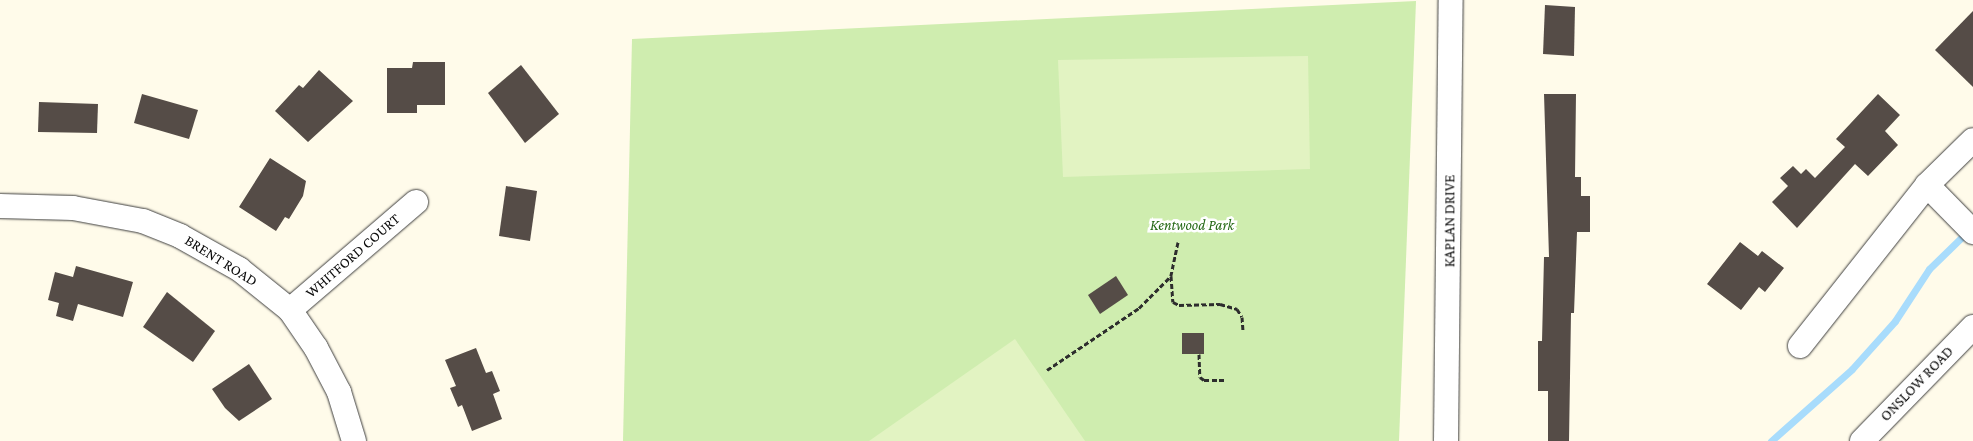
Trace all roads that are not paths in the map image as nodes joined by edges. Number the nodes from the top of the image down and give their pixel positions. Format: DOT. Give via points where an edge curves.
graph roads {
  1 [pos="1451,0"];
  2 [pos="1973,140"];
  3 [pos="1933,191"];
  4 [pos="416,202"];
  5 [pos="0,206"];
  6 [pos="1973,232"];
  7 [pos="290,310"];
  8 [pos="1973,327"];
  9 [pos="1800,346"];
  10 [pos="354,441"];
  11 [pos="1446,441"];
  12 [pos="1862,441"];
  1 -- 11 [label="street, KAPLAN DRIVE"];
  2 -- 3 [label="street"];
  3 -- 6 [label="street"];
  3 -- 9 [label="street"];
  4 -- 7 [label="street, WHITFORD COURT"];
  5 -- 7 [label="street, BRENT ROAD" via="73,208 144,221 180,236 239,270"];
  7 -- 10 [label="street, BRENT ROAD" via="316,348 339,392"];
  8 -- 12 [label="street, ONSLOW ROAD"];
}
